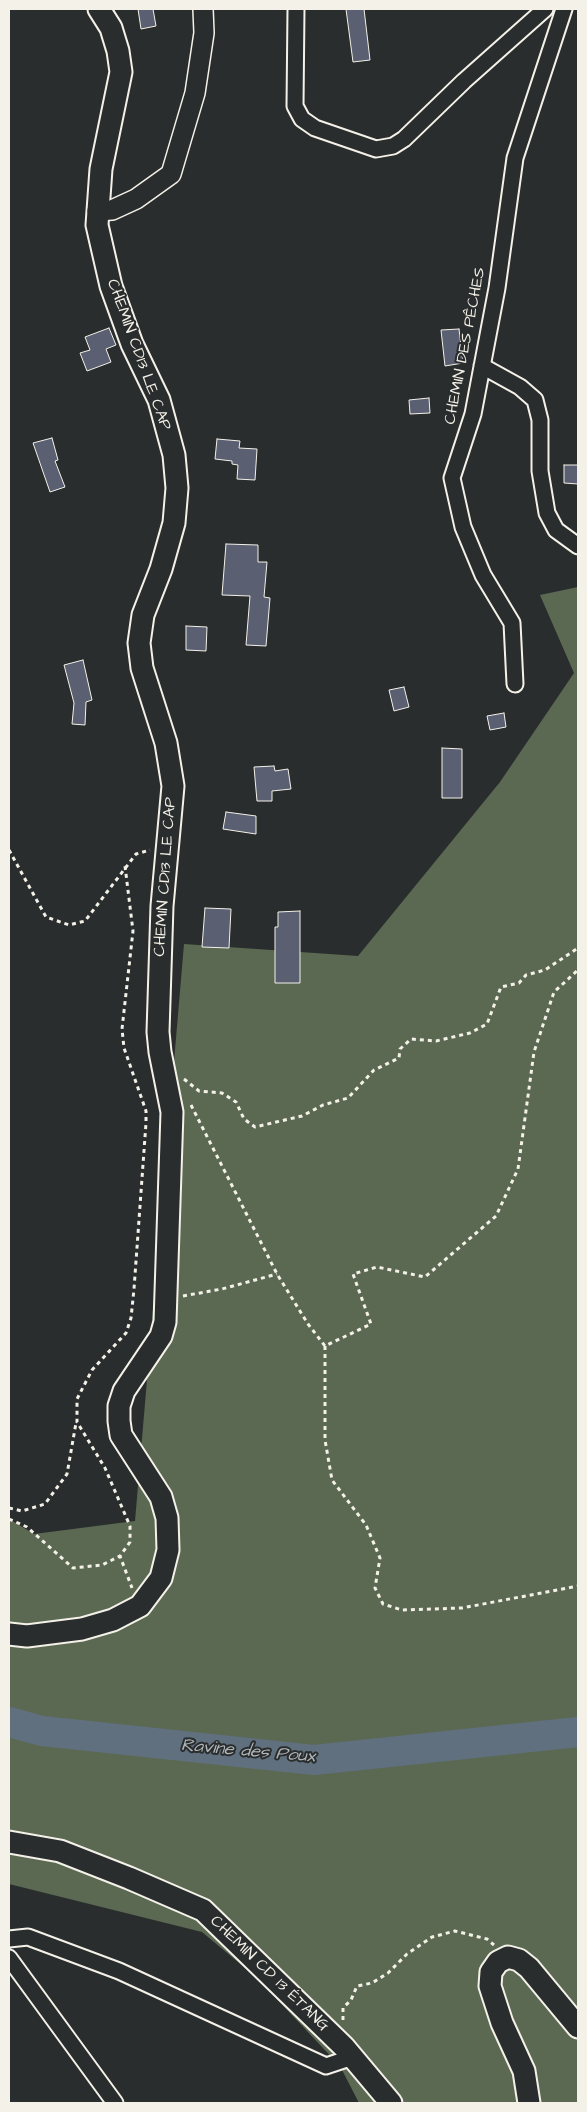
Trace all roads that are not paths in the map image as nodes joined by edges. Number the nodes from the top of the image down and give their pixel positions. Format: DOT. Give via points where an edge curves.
graph roads {
  1 [pos="99,9"];
  2 [pos="203,9"];
  3 [pos="296,9"];
  4 [pos="545,9"];
  5 [pos="564,9"];
  6 [pos="97,211"];
  7 [pos="482,366"];
  8 [pos="578,546"];
  9 [pos="515,684"];
  10 [pos="9,1634"];
  11 [pos="9,1842"];
  12 [pos="9,1939"];
  13 [pos="9,1958"];
  14 [pos="578,2027"];
  15 [pos="348,2052"];
  16 [pos="115,2103"];
  17 [pos="391,2103"];
  18 [pos="529,2103"];
  1 -- 6 [label="main road, CHEMIN CD13 LE CAP" via="111,28 121,72 101,169"];
  2 -- 6 [label="street" via="204,33 195,93 171,174 136,199 112,210"];
  3 -- 4 [label="street" via="295,106 302,119 315,128 376,149 393,146 404,139"];
  5 -- 7 [label="street, CHEMIN DES PÊCHES" via="515,158 497,288"];
  6 -- 10 [label="main road, CHEMIN CD13 LE CAP" via="97,225 111,286 132,344 158,400 174,455 177,488 174,523 143,615 139,643 142,668 166,743 172,786 162,906 158,1032 171,1102 164,1322 161,1336 124,1391 118,1421 121,1436 161,1497 167,1518 168,1550 161,1578 140,1606 114,1620 82,1629 27,1636"];
  7 -- 8 [label="street" via="520,387 535,400 540,420 540,471 547,513 556,530"];
  7 -- 9 [label="street, CHEMIN DES PÊCHES" via="473,414 452,478 463,526 483,575 512,623"];
  11 -- 15 [label="main road, CHEMIN CD 13 ÉTANG" via="60,1851 203,1910"];
  12 -- 15 [label="street" via="28,1937 119,1972 326,2066"];
  13 -- 16 [label="street"];
  14 -- 18 [label="main road" via="529,1968 508,1957 498,1962 491,1972 490,1986 502,2023 524,2070"];
  15 -- 17 [label="main road, CHEMIN CD 13 ÉTANG"];
}
